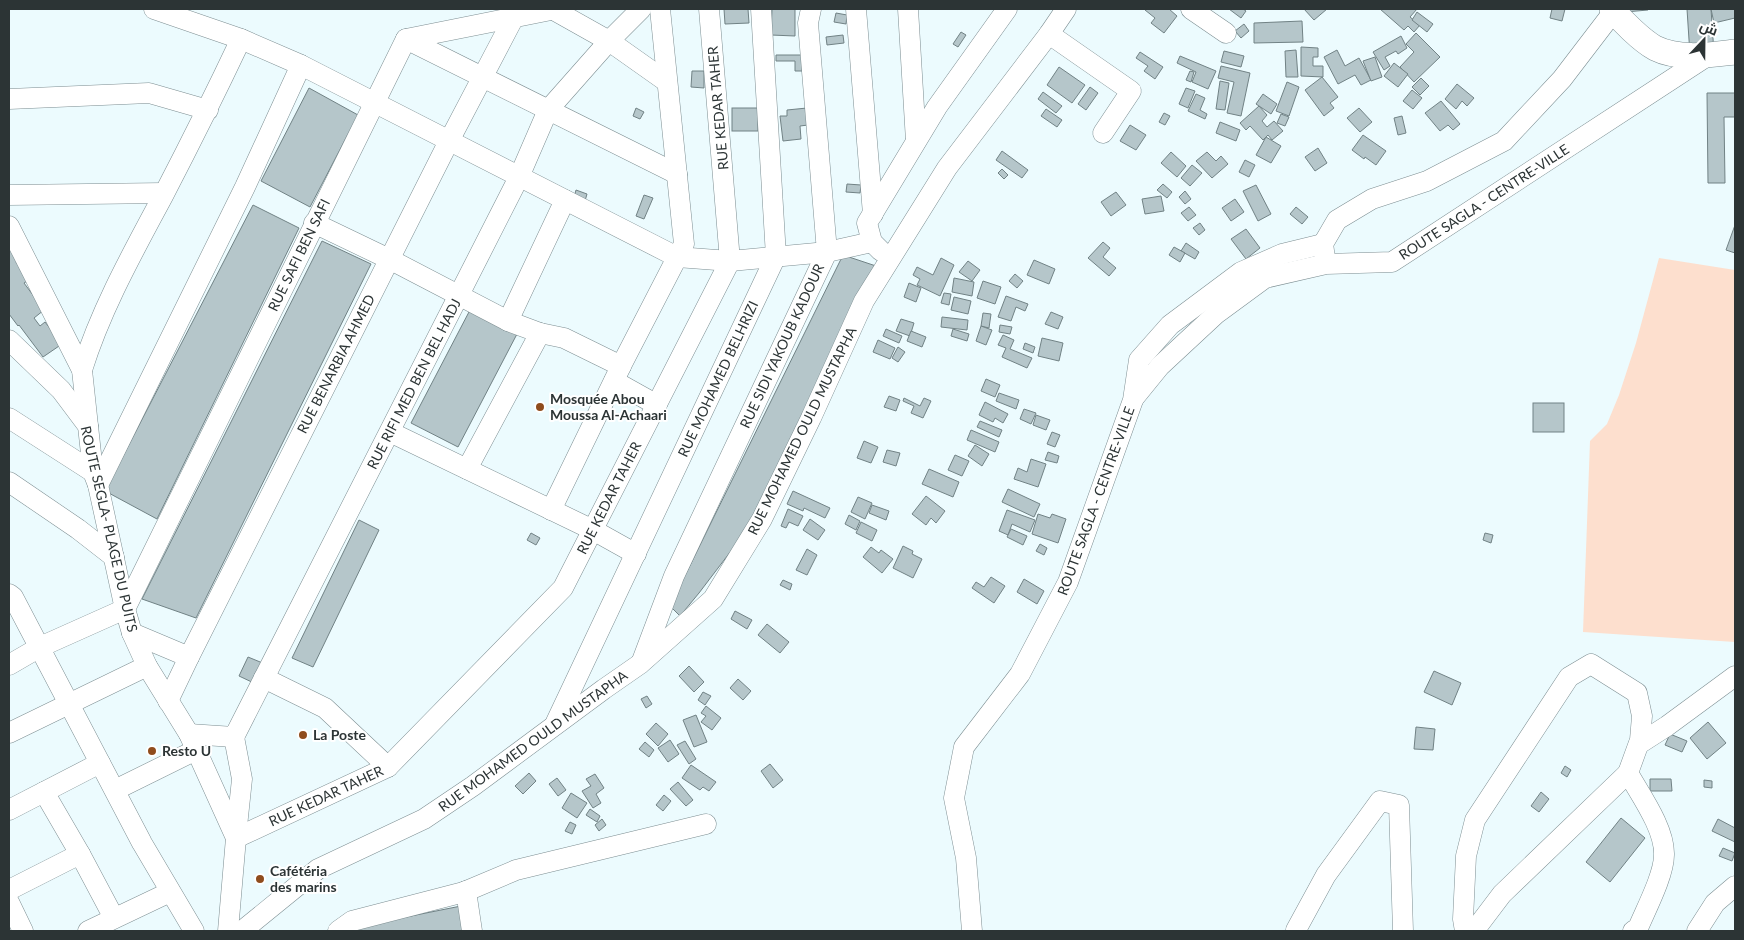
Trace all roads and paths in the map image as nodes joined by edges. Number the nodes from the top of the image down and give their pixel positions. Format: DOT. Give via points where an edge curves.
graph roads {
  1 [pos="154,9"];
  2 [pos="554,9"];
  3 [pos="641,9"];
  4 [pos="660,9"];
  5 [pos="709,9"];
  6 [pos="761,9"];
  7 [pos="811,9"];
  8 [pos="856,9"];
  9 [pos="908,9"];
  10 [pos="1007,9"];
  11 [pos="1066,9"];
  12 [pos="1192,9"];
  13 [pos="1613,10"];
  14 [pos="514,17"];
  15 [pos="1226,33"];
  16 [pos="1049,34"];
  17 [pos="241,38"];
  18 [pos="406,39"];
  19 [pos="609,41"];
  20 [pos="1735,52"];
  21 [pos="1709,55"];
  22 [pos="301,66"];
  23 [pos="482,77"];
  24 [pos="668,82"];
  25 [pos="9,99"];
  26 [pos="374,103"];
  27 [pos="208,110"];
  28 [pos="548,110"];
  29 [pos="1103,133"];
  30 [pos="449,141"];
  31 [pos="916,141"];
  32 [pos="677,174"];
  33 [pos="519,177"];
  34 [pos="164,194"];
  35 [pos="9,195"];
  36 [pos="565,200"];
  37 [pos="873,214"];
  38 [pos="314,223"];
  39 [pos="9,226"];
  40 [pos="872,242"];
  41 [pos="1323,244"];
  42 [pos="826,252"];
  43 [pos="776,256"];
  44 [pos="677,257"];
  45 [pos="389,259"];
  46 [pos="890,260"];
  47 [pos="730,261"];
  48 [pos="1326,264"];
  49 [pos="460,295"];
  50 [pos="508,321"];
  51 [pos="540,333"];
  52 [pos="9,340"];
  53 [pos="82,370"];
  54 [pos="618,373"];
  55 [pos="1133,400"];
  56 [pos="657,405"];
  57 [pos="9,418"];
  58 [pos="88,426"];
  59 [pos="390,432"];
  60 [pos="467,469"];
  61 [pos="96,478"];
  62 [pos="9,482"];
  63 [pos="551,510"];
  64 [pos="593,530"];
  65 [pos="636,554"];
  66 [pos="114,557"];
  67 [pos="10,596"];
  68 [pos="125,609"];
  69 [pos="132,633"];
  70 [pos="40,647"];
  71 [pos="189,657"];
  72 [pos="640,664"];
  73 [pos="9,665"];
  74 [pos="147,666"];
  75 [pos="1735,676"];
  76 [pos="264,678"];
  77 [pos="168,701"];
  78 [pos="69,704"];
  79 [pos="555,725"];
  80 [pos="9,733"];
  81 [pos="234,737"];
  82 [pos="193,742"];
  83 [pos="1639,744"];
  84 [pos="100,763"];
  85 [pos="388,767"];
  86 [pos="1628,773"];
  87 [pos="115,790"];
  88 [pos="44,792"];
  89 [pos="9,810"];
  90 [pos="706,824"];
  91 [pos="236,838"];
  92 [pos="80,854"];
  93 [pos="1735,886"];
  94 [pos="9,890"];
  95 [pos="466,891"];
  96 [pos="170,892"];
  97 [pos="9,902"];
  98 [pos="114,918"];
  99 [pos="1296,930"];
  100 [pos="23,931"];
  101 [pos="88,931"];
  102 [pos="194,931"];
  103 [pos="228,931"];
  104 [pos="242,931"];
  105 [pos="338,931"];
  106 [pos="472,931"];
  107 [pos="972,931"];
  108 [pos="1403,931"];
  109 [pos="1465,931"];
  110 [pos="1474,931"];
  111 [pos="1633,931"];
  112 [pos="1697,931"];
  1 -- 17 [label="street"];
  2 -- 14 [label="street"];
  2 -- 19 [label="street"];
  3 -- 19 [label="street, RUE RIFI MED BEN BEL HADJ"];
  4 -- 24 [label="street"];
  5 -- 47 [label="street, RUE KEDAR TAHER"];
  6 -- 43 [label="street, RUE MOHAMED BELHRIZI"];
  7 -- 42 [label="street, RUE SIDI YAKOUB KADOUR" via="808,23"];
  8 -- 37 [label="street"];
  9 -- 31 [label="street"];
  10 -- 31 [label="street"];
  11 -- 16 [label="street, RUE MOHAMED OULD MUSTAPHA"];
  12 -- 15 [label="street"];
  13 -- 21 [label="main road" via="1655,48 1676,54"];
  13 -- 41 [label="street" via="1562,79 1504,141 1427,181 1372,198 1337,220"];
  14 -- 18 [label="street"];
  14 -- 23 [label="street, RUE BENARBIA AHMED"];
  16 -- 29 [label="street" via="1131,91"];
  16 -- 46 [label="street, RUE MOHAMED OULD MUSTAPHA" via="947,168"];
  17 -- 22 [label="street"];
  17 -- 27 [label="street"];
  18 -- 23 [label="street"];
  18 -- 26 [label="street, RUE SAFI BEN SAFI"];
  19 -- 24 [label="street"];
  19 -- 28 [label="street, RUE RIFI MED BEN BEL HADJ"];
  20 -- 21 [label="main road"];
  21 -- 48 [label="street, ROUTE SAGLA - CENTRE-VILLE" via="1392,262"];
  22 -- 26 [label="street"];
  22 -- 61 [label="street" via="245,187"];
  23 -- 28 [label="street"];
  23 -- 30 [label="street, RUE BENARBIA AHMED"];
  24 -- 32 [label="street"];
  25 -- 27 [label="street" via="149,93"];
  26 -- 30 [label="street"];
  26 -- 38 [label="street, RUE SAFI BEN SAFI"];
  27 -- 34 [label="street"];
  28 -- 32 [label="street"];
  28 -- 33 [label="street, RUE RIFI MED BEN BEL HADJ"];
  30 -- 33 [label="street"];
  30 -- 45 [label="street, RUE BENARBIA AHMED"];
  31 -- 37 [label="street"];
  32 -- 44 [label="street" via="684,244"];
  33 -- 36 [label="street"];
  33 -- 49 [label="street, RUE RIFI MED BEN BEL HADJ"];
  34 -- 35 [label="street"];
  34 -- 53 [label="street" via="96,331"];
  36 -- 44 [label="street"];
  36 -- 50 [label="street"];
  37 -- 40 [label="street" via="868,223"];
  38 -- 45 [label="street"];
  38 -- 68 [label="street, RUE SAFI BEN SAFI"];
  39 -- 53 [label="street"];
  40 -- 42 [label="street"];
  40 -- 46 [label="street"];
  41 -- 48 [label="street"];
  41 -- 55 [label="street, ROUTE SAGLA - CENTRE-VILLE" via="1282,254 1241,272 1170,325 1139,360"];
  42 -- 43 [label="street"];
  42 -- 72 [label="street, RUE SIDI YAKOUB KADOUR" via="674,576"];
  43 -- 47 [label="street"];
  43 -- 65 [label="street, RUE MOHAMED BELHRIZI"];
  44 -- 47 [label="street"];
  44 -- 54 [label="street"];
  45 -- 49 [label="street"];
  45 -- 71 [label="street, RUE BENARBIA AHMED"];
  46 -- 72 [label="street, RUE MOHAMED OULD MUSTAPHA" via="864,301 762,519 713,599"];
  47 -- 56 [label="street, RUE KEDAR TAHER"];
  48 -- 55 [label="street, ROUTE SAGLA - CENTRE-VILLE" via="1265,278 1216,314 1160,366"];
  49 -- 50 [label="street"];
  49 -- 59 [label="street, RUE RIFI MED BEN BEL HADJ"];
  50 -- 51 [label="street"];
  51 -- 54 [label="street" via="564,338"];
  51 -- 60 [label="street"];
  52 -- 58 [label="street, ROUTE SEGLA- PLAGE DU PUITS" via="61,390"];
  53 -- 58 [label="street"];
  54 -- 56 [label="street"];
  54 -- 63 [label="street"];
  55 -- 107 [label="street, ROUTE SAGLA - CENTRE-VILLE" via="1068,582 1020,674 964,747 954,798 966,858"];
  56 -- 64 [label="street, RUE KEDAR TAHER"];
  57 -- 61 [label="street"];
  58 -- 61 [label="street, ROUTE SEGLA- PLAGE DU PUITS"];
  59 -- 60 [label="street"];
  59 -- 76 [label="street, RUE RIFI MED BEN BEL HADJ"];
  60 -- 63 [label="street"];
  61 -- 66 [label="street, ROUTE SEGLA- PLAGE DU PUITS"];
  62 -- 66 [label="street"];
  63 -- 64 [label="street"];
  64 -- 65 [label="street"];
  64 -- 85 [label="street, RUE KEDAR TAHER" via="563,588"];
  65 -- 79 [label="street, RUE MOHAMED BELHRIZI"];
  66 -- 68 [label="street, ROUTE SEGLA- PLAGE DU PUITS"];
  67 -- 70 [label="street"];
  68 -- 69 [label="street, ROUTE SEGLA- PLAGE DU PUITS"];
  68 -- 70 [label="street"];
  69 -- 71 [label="street"];
  69 -- 74 [label="street, ROUTE SEGLA- PLAGE DU PUITS"];
  70 -- 73 [label="street"];
  70 -- 78 [label="street"];
  71 -- 77 [label="street, RUE BENARBIA AHMED"];
  72 -- 79 [label="street, RUE MOHAMED OULD MUSTAPHA"];
  74 -- 77 [label="street, ROUTE SEGLA- PLAGE DU PUITS"];
  74 -- 78 [label="street"];
  75 -- 83 [label="street"];
  76 -- 81 [label="street, RUE RIFI MED BEN BEL HADJ"];
  76 -- 85 [label="street" via="325,708"];
  77 -- 82 [label="street, ROUTE SEGLA- PLAGE DU PUITS"];
  78 -- 80 [label="street"];
  78 -- 84 [label="street"];
  79 -- 104 [label="street, RUE MOHAMED OULD MUSTAPHA" via="424,819 318,869"];
  81 -- 82 [label="street"];
  81 -- 91 [label="street" via="242,779"];
  82 -- 87 [label="street"];
  82 -- 91 [label="street, ROUTE SEGLA- PLAGE DU PUITS"];
  83 -- 86 [label="street"];
  83 -- 109 [label="street" via="1642,716 1636,693 1590,664 1569,677 1475,820 1466,856"];
  84 -- 87 [label="street"];
  84 -- 88 [label="street"];
  85 -- 91 [label="street, RUE KEDAR TAHER"];
  86 -- 110 [label="street" via="1502,894"];
  86 -- 111 [label="street" via="1659,827 1664,855 1660,875 1638,928"];
  87 -- 96 [label="street"];
  88 -- 89 [label="street"];
  88 -- 92 [label="street"];
  90 -- 95 [label="street" via="516,870"];
  91 -- 103 [label="street, ROUTE SEGLA- PLAGE DU PUITS"];
  92 -- 94 [label="street"];
  92 -- 98 [label="street"];
  93 -- 112 [label="street" via="1715,903"];
  95 -- 105 [label="street" via="352,921"];
  95 -- 106 [label="street"];
  96 -- 98 [label="street"];
  96 -- 102 [label="street"];
  97 -- 100 [label="street"];
  98 -- 101 [label="street"];
  99 -- 108 [label="street" via="1326,875 1380,801 1399,806"];
}
